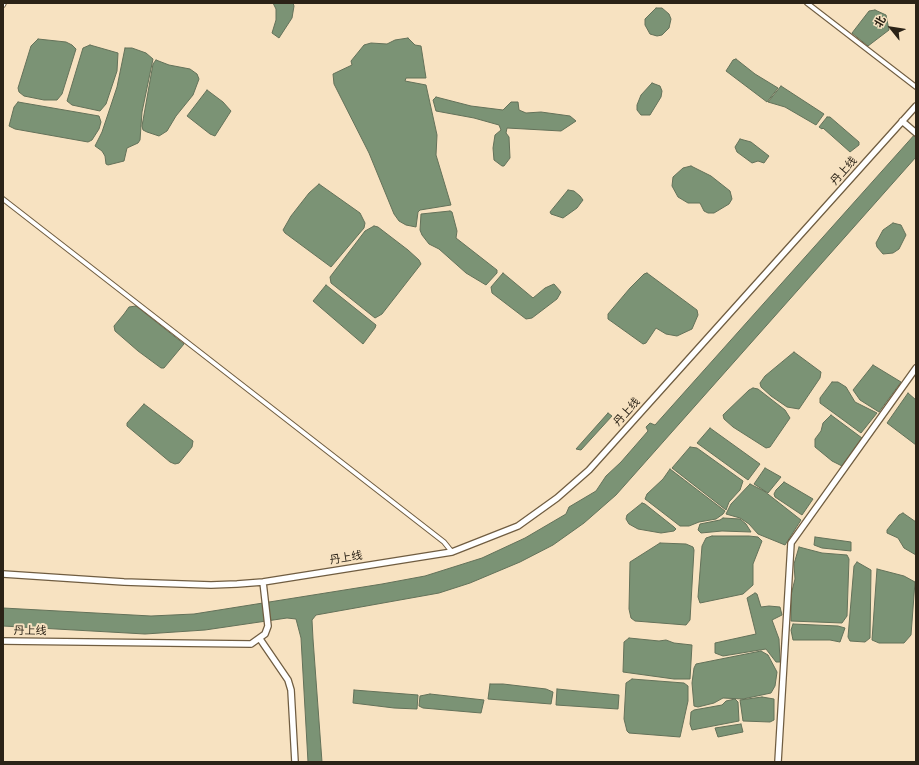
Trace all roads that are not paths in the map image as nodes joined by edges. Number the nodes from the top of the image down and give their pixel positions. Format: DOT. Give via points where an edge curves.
graph roads {
  1 [pos="807,3"];
  2 [pos="916,87"];
  3 [pos="916,106"];
  4 [pos="902,121"];
  5 [pos="914,132"];
  6 [pos="3,199"];
  7 [pos="916,368"];
  8 [pos="452,552"];
  9 [pos="3,574"];
  10 [pos="263,582"];
  11 [pos="260,639"];
  12 [pos="3,641"];
  13 [pos="295,762"];
  14 [pos="778,762"];
  1 -- 2 [label="street"];
  3 -- 4 [label="main road, 丹上线"];
  4 -- 5 [label="main road"];
  4 -- 8 [label="main road, 丹上线" via="589,470 557,498 518,526"];
  6 -- 8 [label="street" via="444,542"];
  7 -- 14 [label="main road" via="791,543"];
  8 -- 10 [label="main road, 丹上线"];
  9 -- 10 [label="main road, 丹上线" via="211,585"];
  10 -- 11 [label="main road" via="268,624 265,634"];
  11 -- 12 [label="main road, 丹上线" via="251,644"];
  11 -- 13 [label="main road" via="288,680 291,690"];
}
